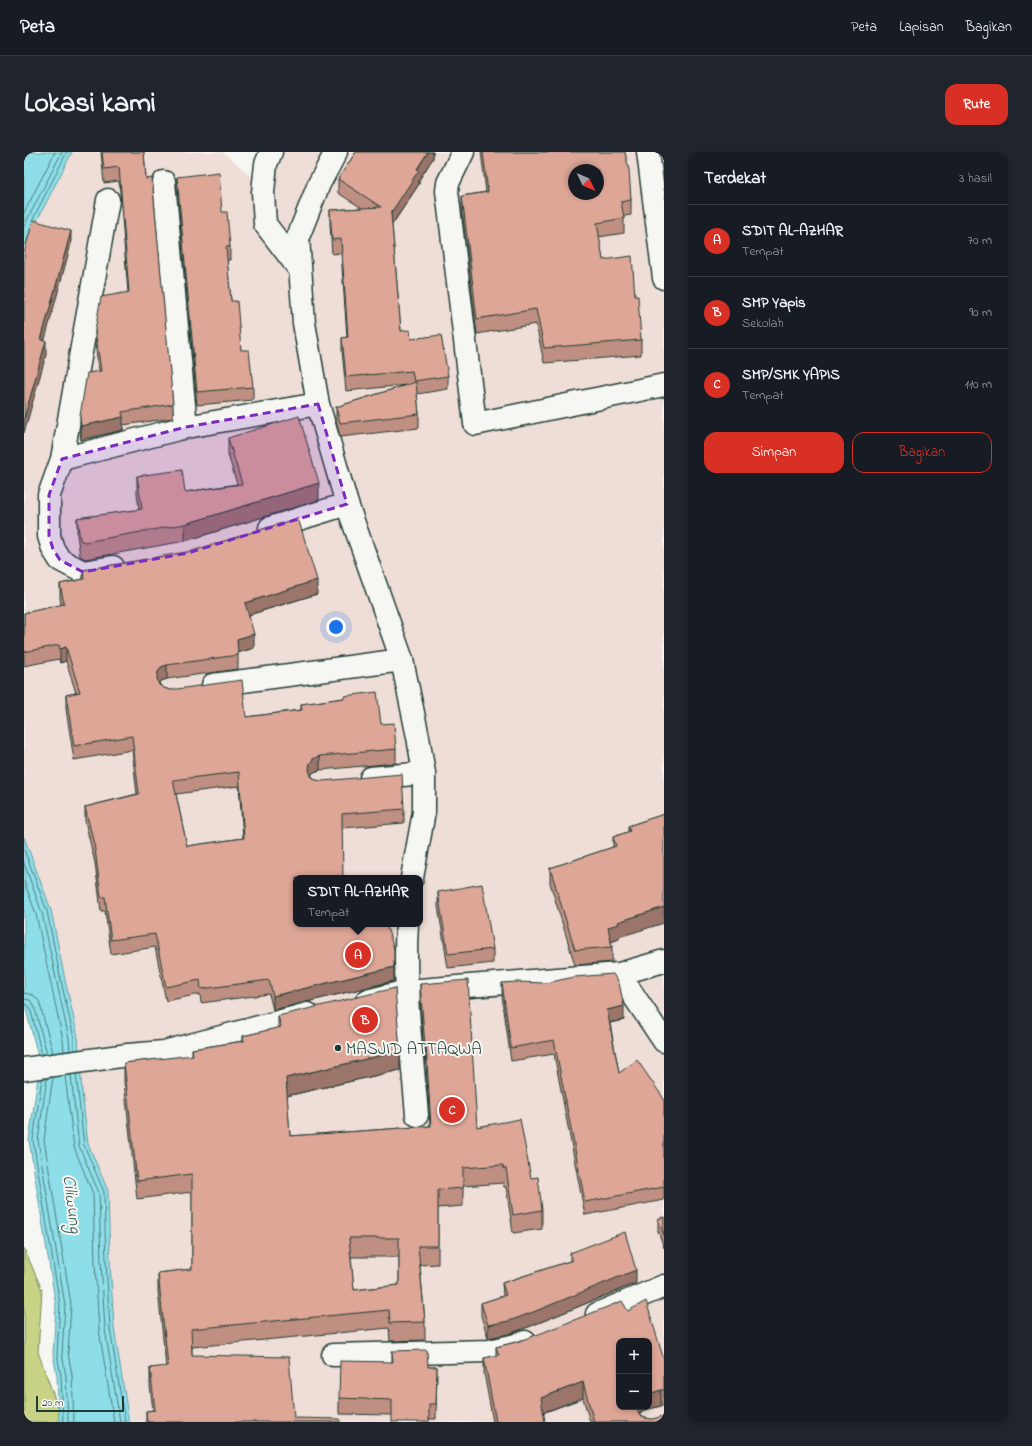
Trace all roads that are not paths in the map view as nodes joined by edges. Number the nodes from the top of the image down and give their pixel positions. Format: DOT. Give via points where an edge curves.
graph roads {
  1 [pos="271,152"];
  2 [pos="336,152"];
  3 [pos="463,152"];
  4 [pos="648,152"];
  5 [pos="164,182"];
  6 [pos="108,200"];
  7 [pos="300,270"];
  8 [pos="664,278"];
  9 [pos="664,385"];
  10 [pos="318,404"];
  11 [pos="186,427"];
  12 [pos="62,459"];
  13 [pos="347,504"];
  14 [pos="249,534"];
  15 [pos="136,563"];
  16 [pos="402,660"];
  17 [pos="192,688"];
  18 [pos="424,773"];
  19 [pos="352,779"];
  20 [pos="413,875"];
  21 [pos="408,927"];
  22 [pos="664,961"];
  23 [pos="619,974"];
  24 [pos="407,991"];
  25 [pos="664,1041"];
  26 [pos="24,1069"];
  27 [pos="417,1115"];
  28 [pos="664,1286"];
  29 [pos="580,1321"];
  30 [pos="543,1335"];
  31 [pos="333,1355"];
  1 -- 7 [label="street" via="266,164 263,192 265,224"];
  2 -- 7 [label="street" via="319,184 298,237"];
  3 -- 9 [label="street" via="448,183 447,191 475,424"];
  4 -- 8 [label="street"];
  5 -- 11 [label="street"];
  6 -- 12 [label="street"];
  7 -- 10 [label="street" via="304,323"];
  10 -- 11 [label="street"];
  10 -- 13 [label="street"];
  11 -- 12 [label="street"];
  12 -- 15 [label="street" via="49,495 49,536 52,549 60,560 83,572"];
  13 -- 14 [label="street"];
  13 -- 16 [label="street"];
  16 -- 17 [label="street"];
  16 -- 18 [label="street"];
  18 -- 19 [label="street"];
  18 -- 20 [label="street" via="424,812"];
  21 -- 24 [label="street"];
  22 -- 23 [label="street"];
  23 -- 24 [label="street"];
  23 -- 25 [label="street"];
  24 -- 26 [label="street" via="270,1023 164,1052"];
  24 -- 27 [label="street"];
  28 -- 29 [label="street"];
  30 -- 31 [label="street" via="489,1351"];
}
